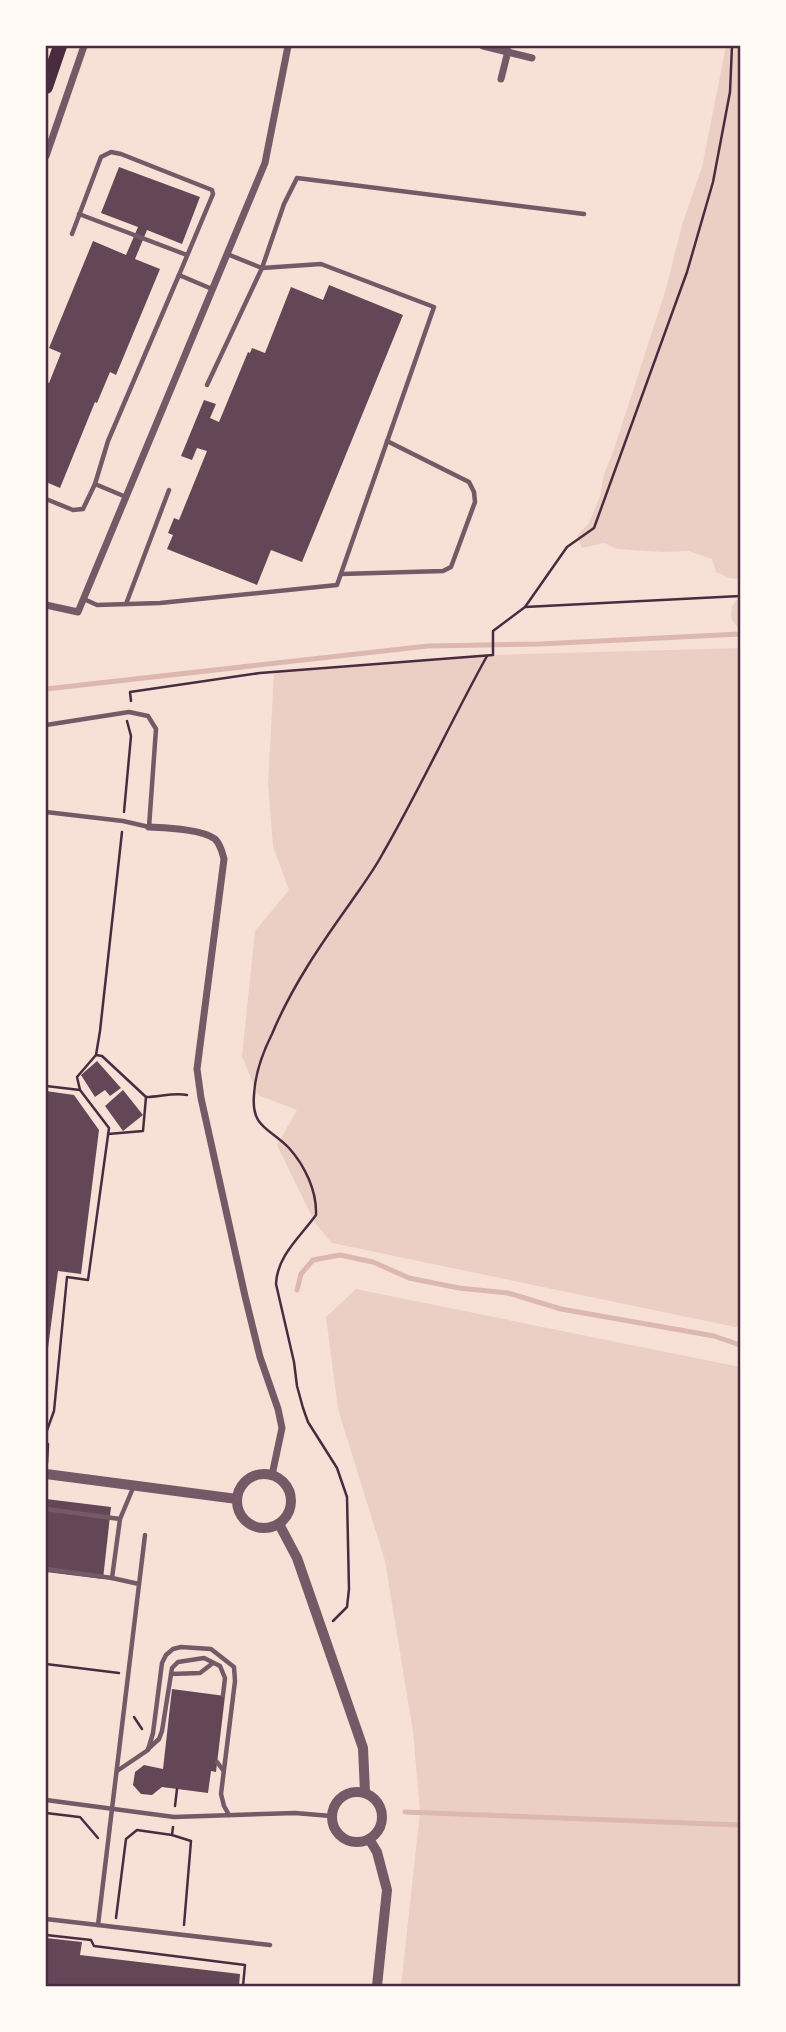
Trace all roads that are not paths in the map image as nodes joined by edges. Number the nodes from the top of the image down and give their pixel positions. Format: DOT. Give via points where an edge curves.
graph roads {
  1 [pos="60,46"];
  2 [pos="84,46"];
  3 [pos="288,46"];
  4 [pos="483,46"];
  5 [pos="508,51"];
  6 [pos="532,58"];
  7 [pos="501,79"];
  8 [pos="46,87"];
  9 [pos="46,156"];
  10 [pos="79,214"];
  11 [pos="584,214"];
  12 [pos="72,233"];
  13 [pos="227,254"];
  14 [pos="187,256"];
  15 [pos="262,268"];
  16 [pos="179,275"];
  17 [pos="213,289"];
  18 [pos="207,385"];
  19 [pos="387,441"];
  20 [pos="94,484"];
  21 [pos="169,490"];
  22 [pos="126,497"];
  23 [pos="46,499"];
  24 [pos="341,574"];
  25 [pos="83,599"];
  26 [pos="126,604"];
  27 [pos="46,606"];
  28 [pos="46,725"];
  29 [pos="46,812"];
  30 [pos="149,827"];
  31 [pos="46,1474"];
  32 [pos="272,1475"];
  33 [pos="134,1487"];
  34 [pos="237,1499"];
  35 [pos="46,1509"];
  36 [pos="120,1519"];
  37 [pos="279,1524"];
  38 [pos="145,1535"];
  39 [pos="46,1569"];
  40 [pos="112,1577"];
  41 [pos="139,1584"];
  42 [pos="213,1663"];
  43 [pos="170,1674"];
  44 [pos="223,1695"];
  45 [pos="148,1750"];
  46 [pos="218,1762"];
  47 [pos="224,1770"];
  48 [pos="116,1772"];
  49 [pos="365,1792"];
  50 [pos="46,1800"];
  51 [pos="112,1808"];
  52 [pos="229,1815"];
  53 [pos="331,1816"];
  54 [pos="369,1839"];
  55 [pos="46,1919"];
  56 [pos="98,1925"];
  57 [pos="270,1945"];
  58 [pos="377,1986"];
  1 -- 8 [label="main road"];
  2 -- 9 [label="street"];
  3 -- 13 [label="street" via="265,163"];
  4 -- 5 [label="street"];
  5 -- 6 [label="street"];
  5 -- 7 [label="street"];
  10 -- 12 [label="lane"];
  10 -- 14 [label="lane"];
  10 -- 14 [label="lane" via="100,157 121,154 212,190"];
  11 -- 15 [label="lane" via="298,178"];
  13 -- 15 [label="lane"];
  13 -- 17 [label="street"];
  14 -- 16 [label="lane"];
  15 -- 18 [label="lane"];
  15 -- 19 [label="lane" via="321,264 434,307"];
  16 -- 17 [label="lane"];
  16 -- 20 [label="lane"];
  17 -- 22 [label="street"];
  19 -- 24 [label="lane"];
  19 -- 24 [label="lane" via="468,482 475,502 451,567"];
  20 -- 22 [label="lane"];
  20 -- 23 [label="lane" via="83,509"];
  21 -- 26 [label="lane"];
  22 -- 25 [label="street"];
  24 -- 26 [label="lane" via="337,585"];
  25 -- 26 [label="lane" via="97,605"];
  25 -- 27 [label="street" via="78,612"];
  28 -- 30 [label="lane" via="124,713 148,716 156,729"];
  29 -- 30 [label="lane"];
  30 -- 32 [label="street" via="206,835 215,839 224,859 197,1069 245,1296 282,1428"];
  31 -- 33 [label="street"];
  32 -- 34 [label="street" via="249,1479"];
  32 -- 37 [label="street" via="286,1485 292,1501"];
  33 -- 34 [label="street"];
  33 -- 36 [label="lane"];
  34 -- 37 [label="street" via="241,1515 254,1526"];
  35 -- 36 [label="lane"];
  36 -- 40 [label="lane"];
  37 -- 49 [label="street" via="297,1558 363,1748"];
  38 -- 41 [label="lane"];
  39 -- 40 [label="lane"];
  40 -- 41 [label="lane"];
  41 -- 48 [label="lane"];
  42 -- 43 [label="lane" via="200,1673"];
  42 -- 43 [label="lane" via="204,1658 178,1662"];
  42 -- 44 [label="lane" via="220,1666 225,1678"];
  43 -- 45 [label="lane" via="162,1731"];
  45 -- 47 [label="lane" via="166,1655 181,1647 211,1649 234,1667"];
  45 -- 48 [label="lane"];
  46 -- 47 [label="lane"];
  47 -- 52 [label="lane" via="221,1794"];
  48 -- 51 [label="lane"];
  49 -- 53 [label="street" via="342,1796"];
  49 -- 54 [label="street" via="382,1810 380,1826"];
  50 -- 51 [label="lane"];
  51 -- 52 [label="lane" via="174,1817"];
  51 -- 56 [label="lane"];
  52 -- 53 [label="lane"];
  53 -- 54 [label="street" via="335,1830 347,1840"];
  54 -- 58 [label="street" via="387,1890"];
  55 -- 56 [label="lane"];
  56 -- 57 [label="lane"];
}
